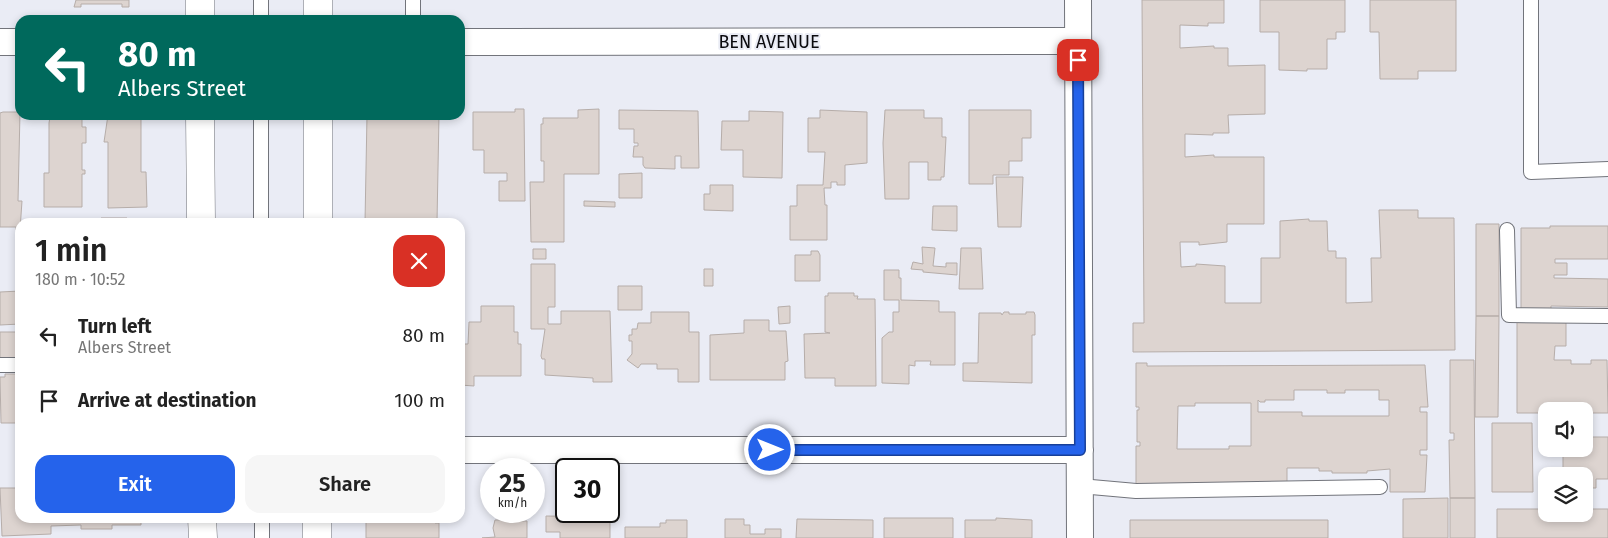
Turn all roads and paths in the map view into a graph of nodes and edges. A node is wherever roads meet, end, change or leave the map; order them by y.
1 (200, 0) edge
2 (261, 0) edge
3 (318, 0) edge
4 (413, 0) edge
5 (1078, 0) edge
6 (1531, 0) edge
7 (200, 15) edge
8 (261, 15) edge
9 (318, 15) edge
10 (413, 15) edge
11 (1078, 41) junction
12 (0, 42) edge
13 (15, 42) edge
14 (465, 42) edge
15 (200, 120) edge
16 (261, 120) edge
17 (318, 120) edge
18 (1608, 169) edge
19 (201, 218) edge
20 (261, 218) edge
21 (318, 218) edge
22 (1507, 230) dead end
23 (1608, 316) edge
24 (0, 365) edge
25 (15, 365) edge
26 (465, 450) edge
27 (1080, 450) junction
28 (1080, 486) junction
29 (1380, 487) dead end
30 (202, 523) edge
31 (262, 523) edge
32 (317, 523) edge
33 (202, 538) edge
34 (262, 538) edge
35 (317, 538) edge
36 (1080, 538) edge

1 - 7 street
2 - 8 lane
3 - 9 street
4 - 10 lane
5 - 11 street
6 - 18 lane
11 - 14 street, BEN AVENUE
11 - 27 street
12 - 13 street
15 - 19 street
16 - 20 lane
17 - 21 street
22 - 23 lane
24 - 25 lane
26 - 27 street
27 - 28 street
28 - 29 lane
28 - 36 street
30 - 33 street
31 - 34 lane
32 - 35 street

